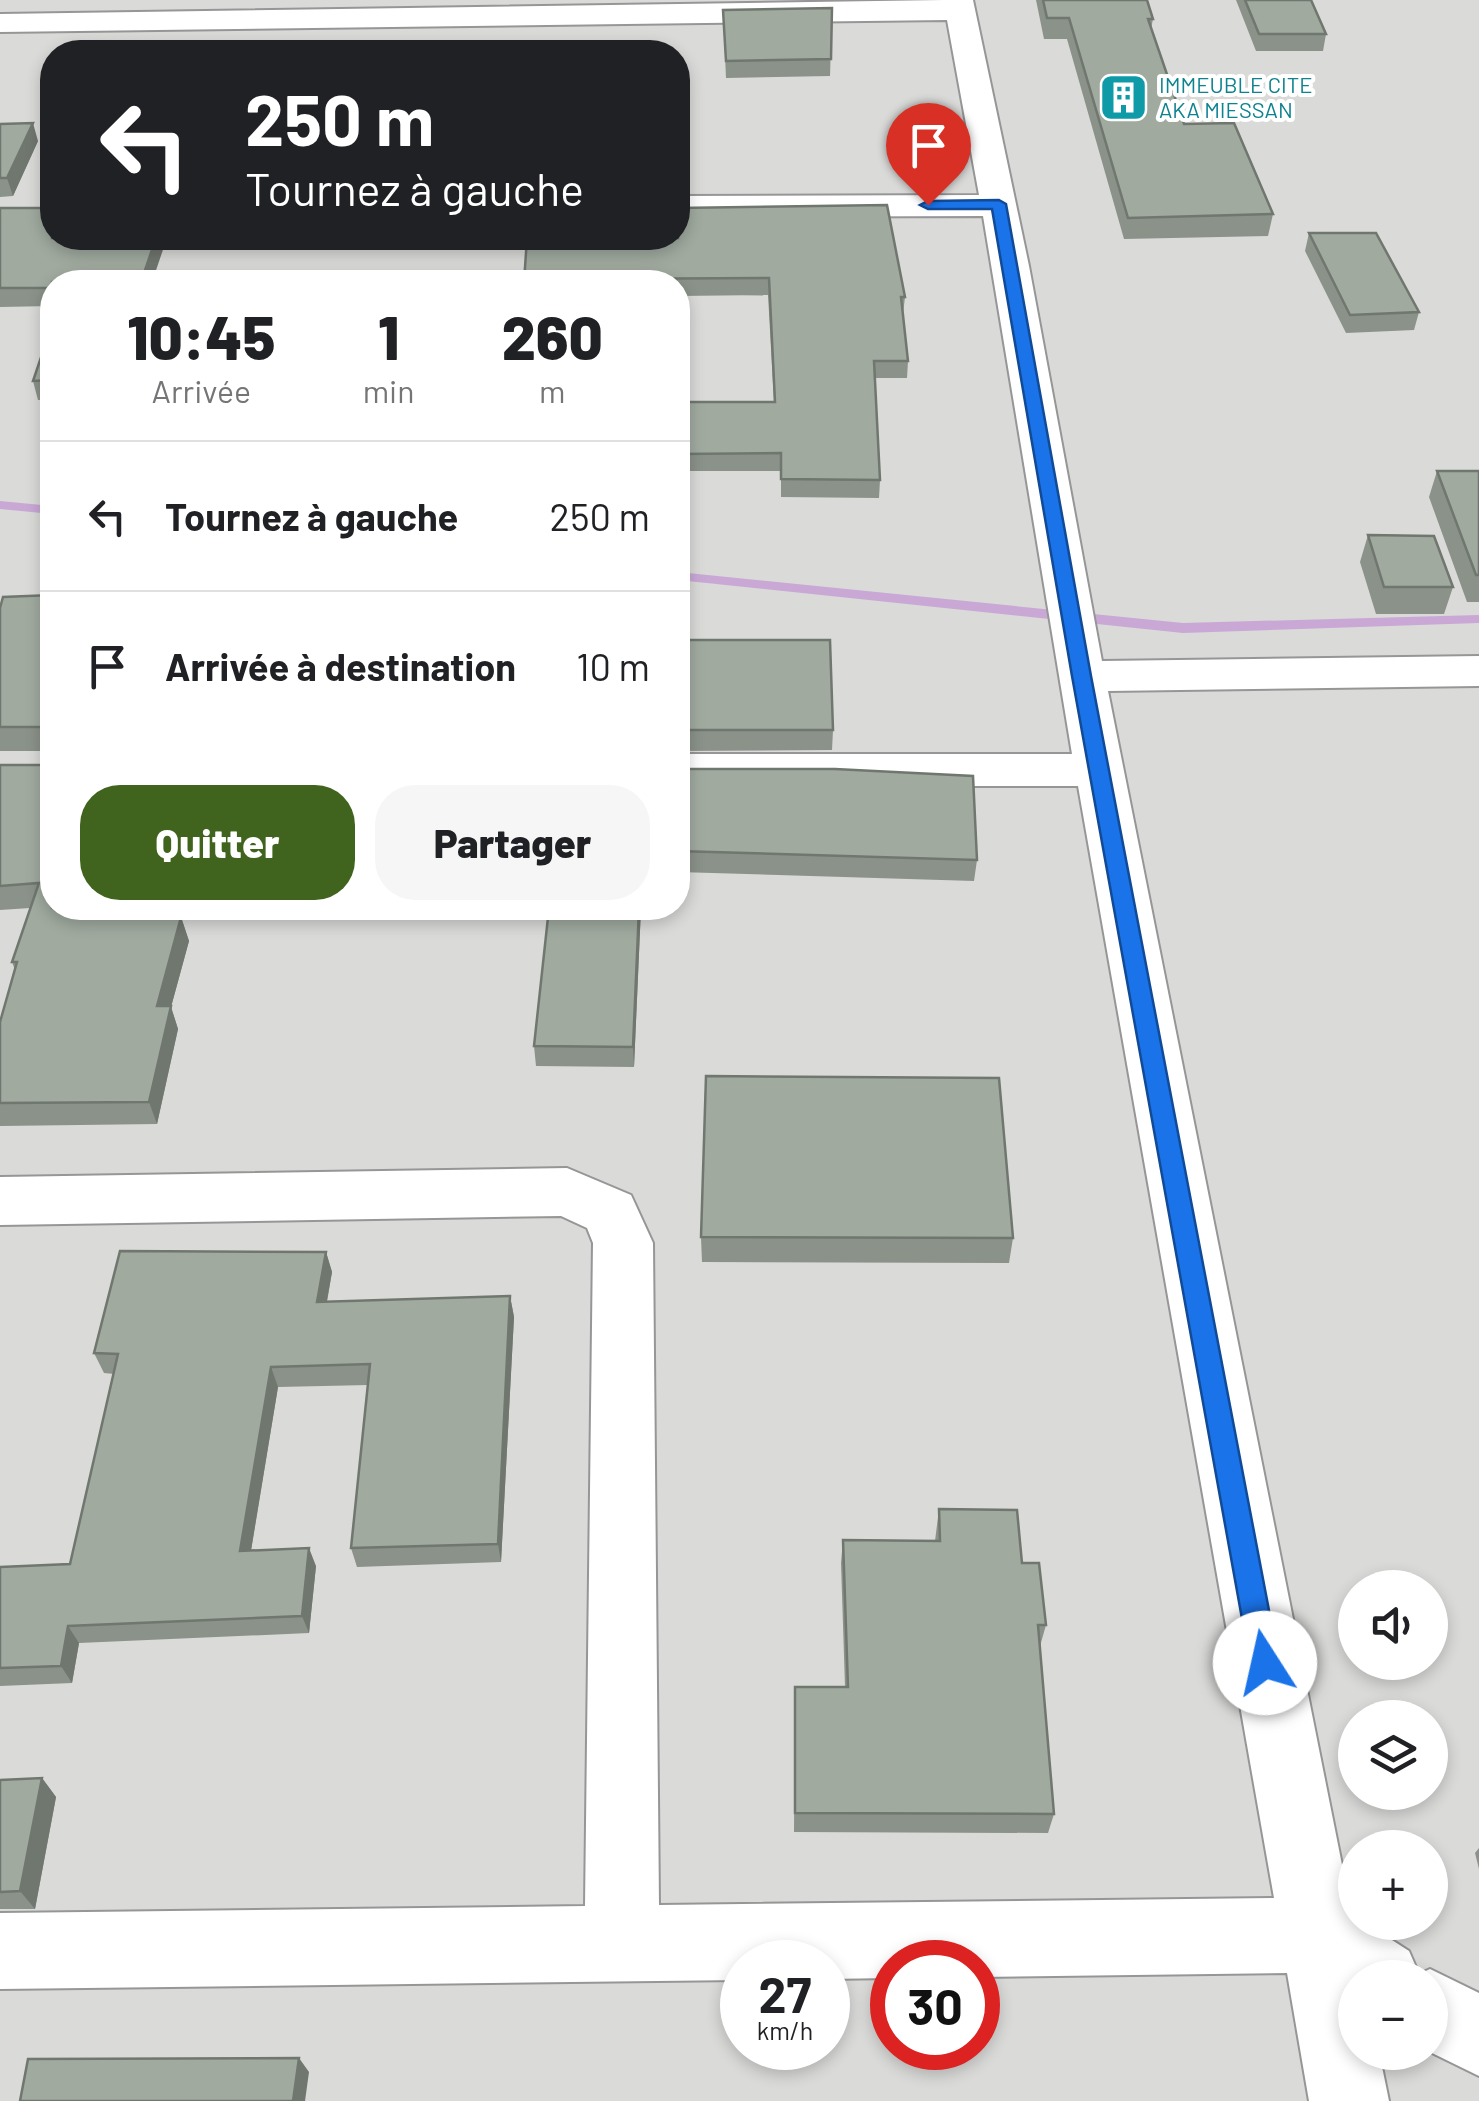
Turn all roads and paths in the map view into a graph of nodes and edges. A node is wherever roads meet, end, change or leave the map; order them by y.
1 (959, 5) edge
2 (0, 23) edge
3 (999, 204) junction
4 (690, 206) edge
5 (1479, 670) edge
6 (1082, 676) junction
7 (690, 770) edge
8 (1100, 770) junction
9 (0, 1201) edge
10 (1315, 1935) junction
11 (622, 1944) junction
12 (0, 1951) edge
13 (1354, 1960) edge
14 (1448, 2019) edge
15 (1479, 2037) edge
16 (1349, 2101) edge

1 - 2 street
1 - 3 street
3 - 4 street
3 - 6 street
5 - 6 street
6 - 8 street
7 - 8 street
8 - 10 street
9 - 11 street
10 - 11 street
10 - 13 street
10 - 16 street
11 - 12 street
14 - 15 street

